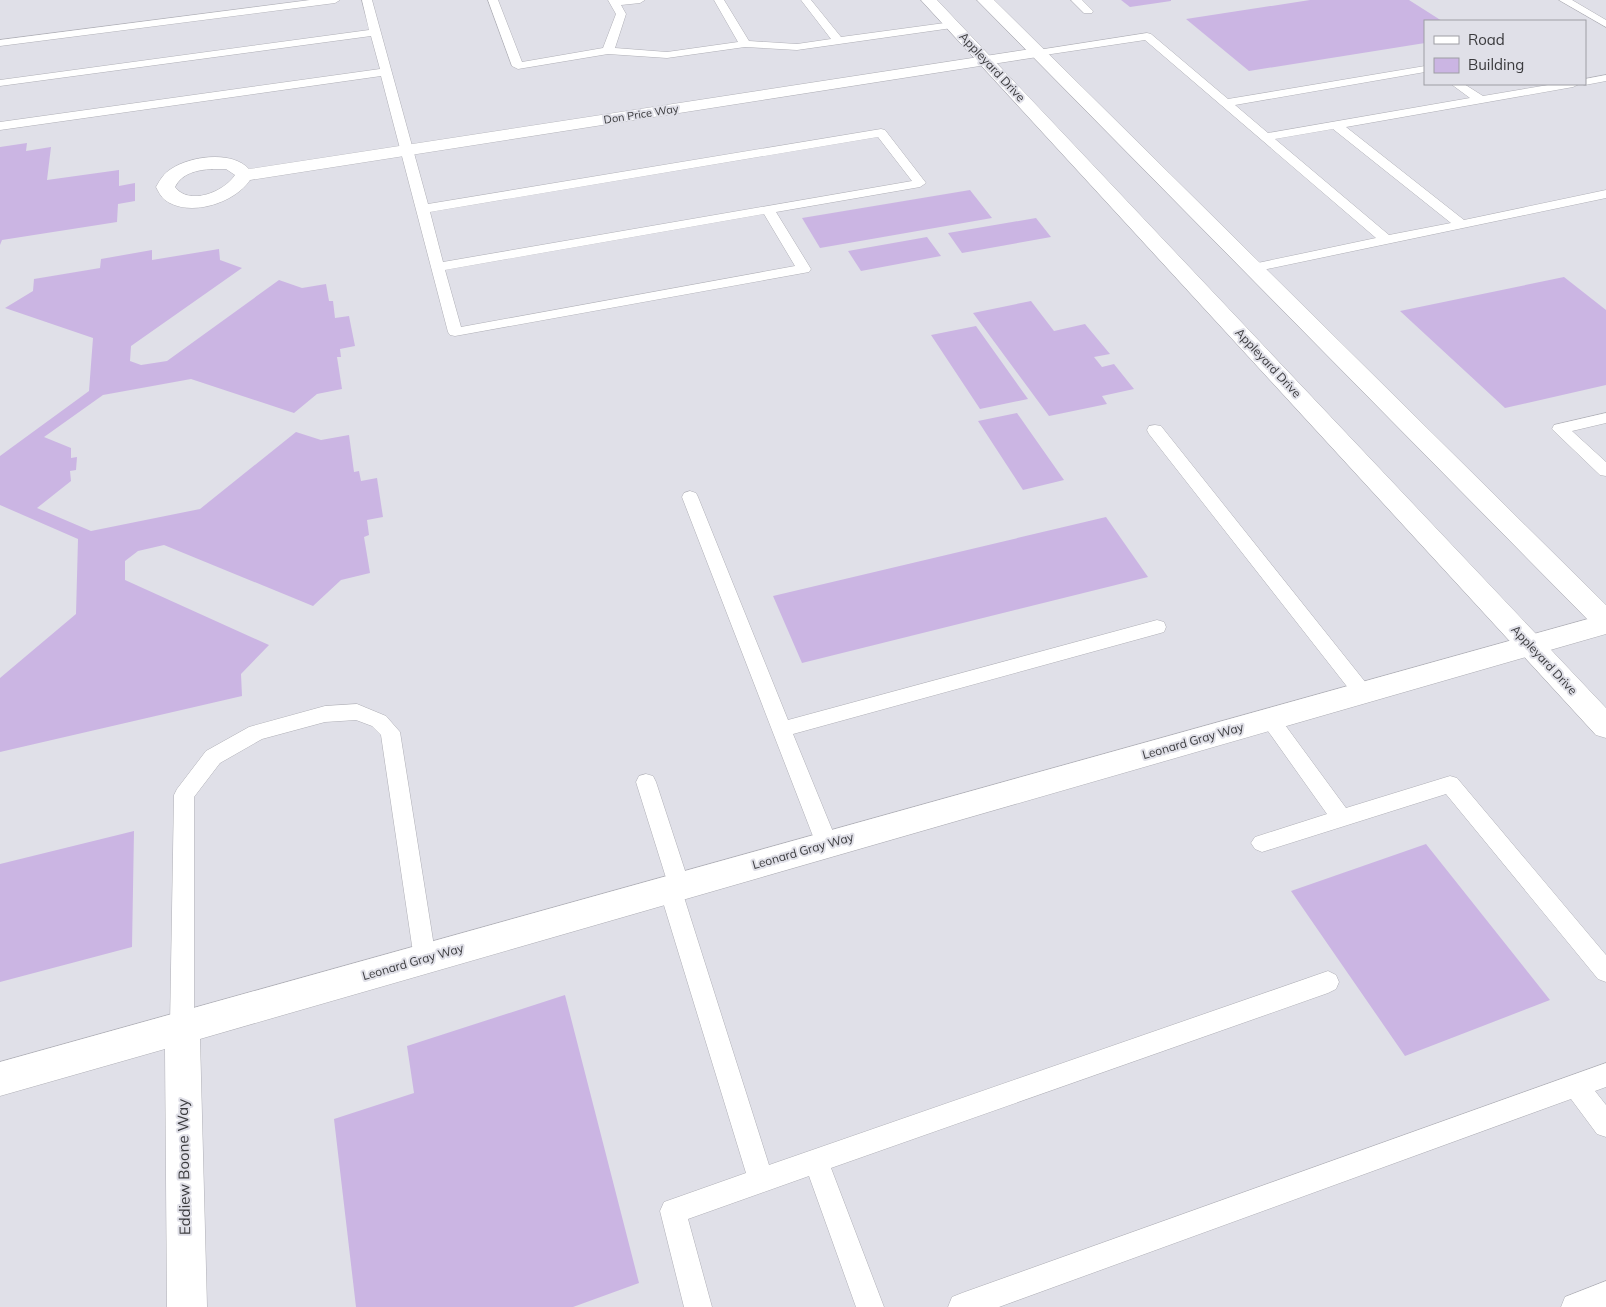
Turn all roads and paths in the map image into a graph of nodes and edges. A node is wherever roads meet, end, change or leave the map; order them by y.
1 (335, 0) edge
2 (367, 0) edge
3 (494, 0) edge
4 (640, 0) edge
5 (719, 0) edge
6 (806, 0) edge
7 (929, 0) edge
8 (985, 0) edge
9 (1076, 0) edge
10 (1564, 0) edge
11 (614, 2) edge
12 (1088, 11) dead end
13 (1606, 24) edge
14 (952, 25) junction
15 (376, 32) junction
16 (838, 41) junction
17 (0, 43) edge
18 (745, 44) junction
19 (608, 51) junction
20 (1038, 53) junction
21 (986, 61) junction
22 (1424, 69) edge
23 (386, 72) junction
24 (1606, 78) edge
25 (1586, 82) edge
26 (0, 83) edge
27 (1458, 85) edge
28 (1567, 85) edge
29 (1481, 100) junction
30 (1224, 103) junction
31 (1336, 125) junction
32 (0, 126) edge
33 (1265, 137) junction
34 (407, 150) junction
35 (244, 175) dead end
36 (1606, 194) edge
37 (422, 209) junction
38 (768, 210) junction
39 (1461, 224) junction
40 (1386, 240) junction
41 (438, 267) junction
42 (1253, 268) junction
43 (1606, 418) edge
44 (1156, 430) dead end
45 (1606, 471) edge
46 (690, 497) dead end
47 (1606, 622) edge
48 (1157, 627) dead end
49 (1530, 646) junction
50 (1363, 693) junction
51 (1270, 719) junction
52 (1606, 727) edge
53 (782, 729) junction
54 (646, 782) dead end
55 (1342, 818) junction
56 (1262, 843) dead end
57 (827, 844) junction
58 (674, 888) junction
59 (425, 959) junction
60 (1606, 972) edge
61 (1328, 982) dead end
62 (182, 1027) junction
63 (1606, 1074) edge
64 (0, 1079) edge
65 (1575, 1085) junction
66 (1606, 1125) edge
67 (816, 1162) junction
68 (761, 1181) junction
69 (1606, 1294) edge
70 (187, 1307) edge
71 (698, 1307) edge
72 (870, 1307) edge
73 (962, 1307) edge
74 (1575, 1307) edge

1 - 17 lane
2 - 15 lane
3 - 19 lane
4 - 11 lane
5 - 18 lane
6 - 16 lane
7 - 14 street, Appleyard Drive
8 - 20 street
9 - 12 lane
10 - 13 lane
11 - 19 lane
14 - 16 lane
14 - 21 street, Appleyard Drive
15 - 23 lane
15 - 26 lane
16 - 18 lane
18 - 19 lane
20 - 21 street, Don Price Way
20 - 30 lane
20 - 42 street
21 - 34 street, Don Price Way
21 - 49 street, Appleyard Drive
22 - 30 lane
23 - 32 lane
23 - 34 lane
24 - 25 lane
27 - 29 lane
28 - 29 lane
29 - 31 lane
30 - 33 lane
31 - 33 lane
31 - 39 lane
33 - 40 lane
34 - 35 street, Don Price Way
34 - 37 lane
36 - 39 lane
37 - 38 lane
37 - 41 lane
38 - 41 lane
38 - 41 lane
39 - 40 lane
40 - 42 lane
42 - 47 street
43 - 45 lane
44 - 50 lane
46 - 53 lane
47 - 49 street, Leonard Gray Way
48 - 53 lane
49 - 50 street, Leonard Gray Way
49 - 52 street, Appleyard Drive
50 - 51 street, Leonard Gray Way
51 - 55 lane
51 - 57 street, Leonard Gray Way
53 - 57 lane
54 - 58 lane
55 - 56 lane
55 - 60 lane
57 - 58 street, Leonard Gray Way
58 - 59 street, Leonard Gray Way
58 - 68 lane
59 - 62 street, Leonard Gray Way
59 - 62 lane
61 - 67 lane
62 - 64 street, Leonard Gray Way
62 - 70 street, Eddiew Boone Way
63 - 65 lane
65 - 66 lane
65 - 73 lane
67 - 68 lane
67 - 72 lane
68 - 71 lane
69 - 74 lane

